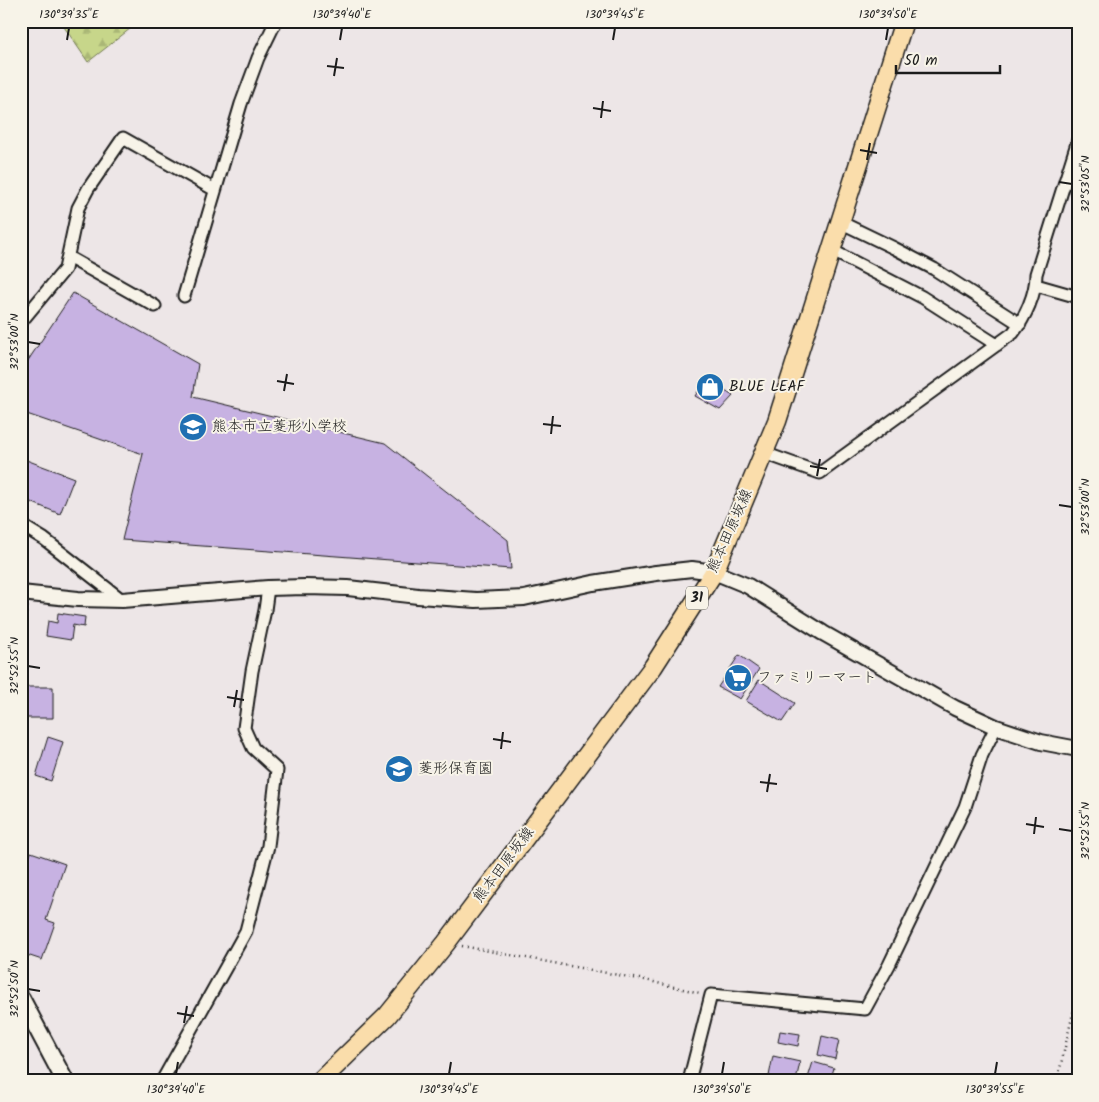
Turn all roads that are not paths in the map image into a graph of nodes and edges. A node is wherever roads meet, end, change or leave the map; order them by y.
1 (276, 21) edge
2 (904, 21) edge
3 (1078, 140) edge
4 (215, 190) junction
5 (840, 222) junction
6 (832, 250) junction
7 (68, 257) junction
8 (1036, 285) junction
9 (184, 296) dead end
10 (1078, 297) edge
11 (155, 306) dead end
12 (21, 322) edge
13 (1020, 324) junction
14 (997, 345) junction
15 (764, 453) junction
16 (21, 525) edge
17 (714, 572) junction
18 (268, 588) junction
19 (21, 593) edge
20 (122, 600) junction
21 (996, 726) junction
22 (1078, 749) edge
23 (21, 998) edge
24 (65, 1081) edge
25 (162, 1081) edge
26 (320, 1081) edge
27 (689, 1081) edge

1 - 4 street
2 - 5 main road, 熊本田原坂線 / 31
3 - 8 street
4 - 7 street
4 - 9 street
5 - 6 main road, 熊本田原坂線 / 31
5 - 13 street
6 - 14 street
6 - 15 main road, 熊本田原坂線 / 31
7 - 11 street
7 - 12 street
8 - 10 street
8 - 13 street
13 - 14 street
14 - 15 street
15 - 17 main road, 熊本田原坂線 / 31
16 - 20 street
17 - 18 street
17 - 21 street
17 - 26 main road, 熊本田原坂線 / 31
18 - 20 street
18 - 25 street
19 - 20 street
21 - 22 street
21 - 27 street
23 - 24 main road

